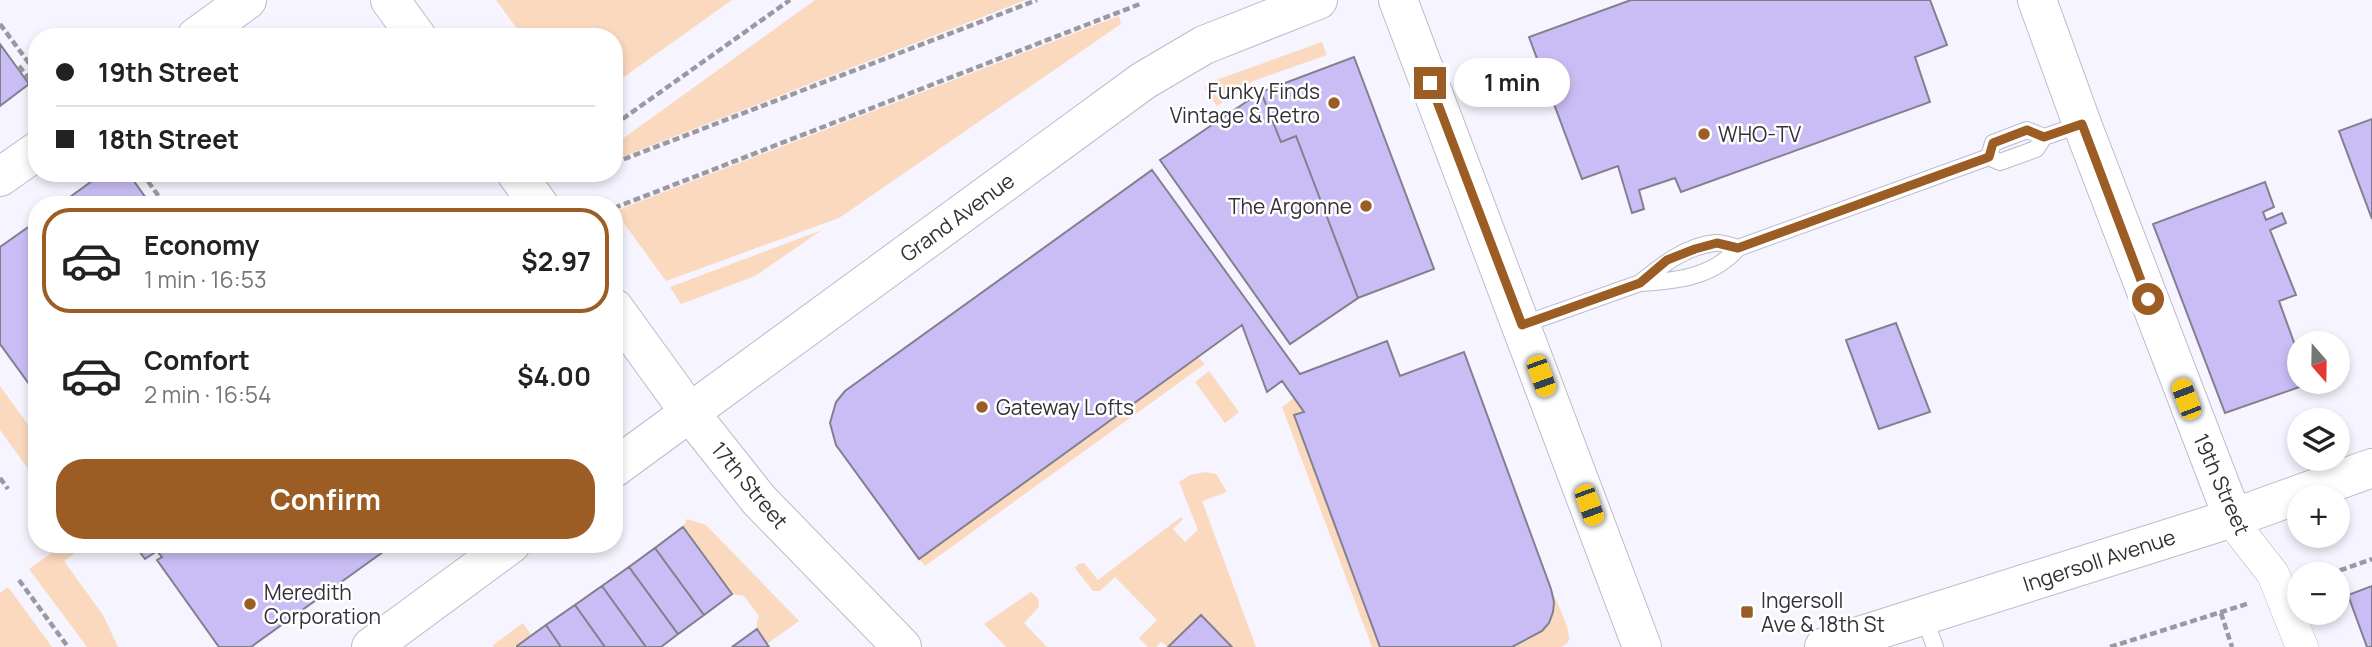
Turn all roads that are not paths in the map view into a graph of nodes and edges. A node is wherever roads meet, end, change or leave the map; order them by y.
1 (247, 0) edge
2 (390, 0) edge
3 (1318, 0) edge
4 (1398, 0) edge
5 (2037, 0) edge
6 (208, 28) edge
7 (410, 28) edge
8 (2082, 124) junction
9 (28, 157) edge
10 (0, 177) edge
11 (1738, 248) junction
12 (1640, 283) junction
13 (623, 320) edge
14 (1522, 325) junction
15 (690, 413) junction
16 (623, 461) edge
17 (2372, 468) edge
18 (2233, 518) junction
19 (499, 553) edge
20 (1930, 631) edge
21 (371, 647) edge
22 (902, 647) edge
23 (1642, 647) edge
24 (1824, 647) edge
25 (2302, 647) edge

1 - 6 main road
2 - 7 main road
3 - 15 main road, Grand Avenue
4 - 14 main road
5 - 8 main road, 19th Street
8 - 11 lane
8 - 18 main road, 19th Street
9 - 10 main road
11 - 12 lane
11 - 12 lane
12 - 14 lane
13 - 15 main road, 17th Street
14 - 23 main road
15 - 16 main road, Grand Avenue
15 - 22 main road, 17th Street
17 - 18 main road, Ingersoll Avenue
18 - 20 main road, Ingersoll Avenue
18 - 25 street, 19th Street
19 - 21 main road
20 - 24 main road, Ingersoll Avenue

